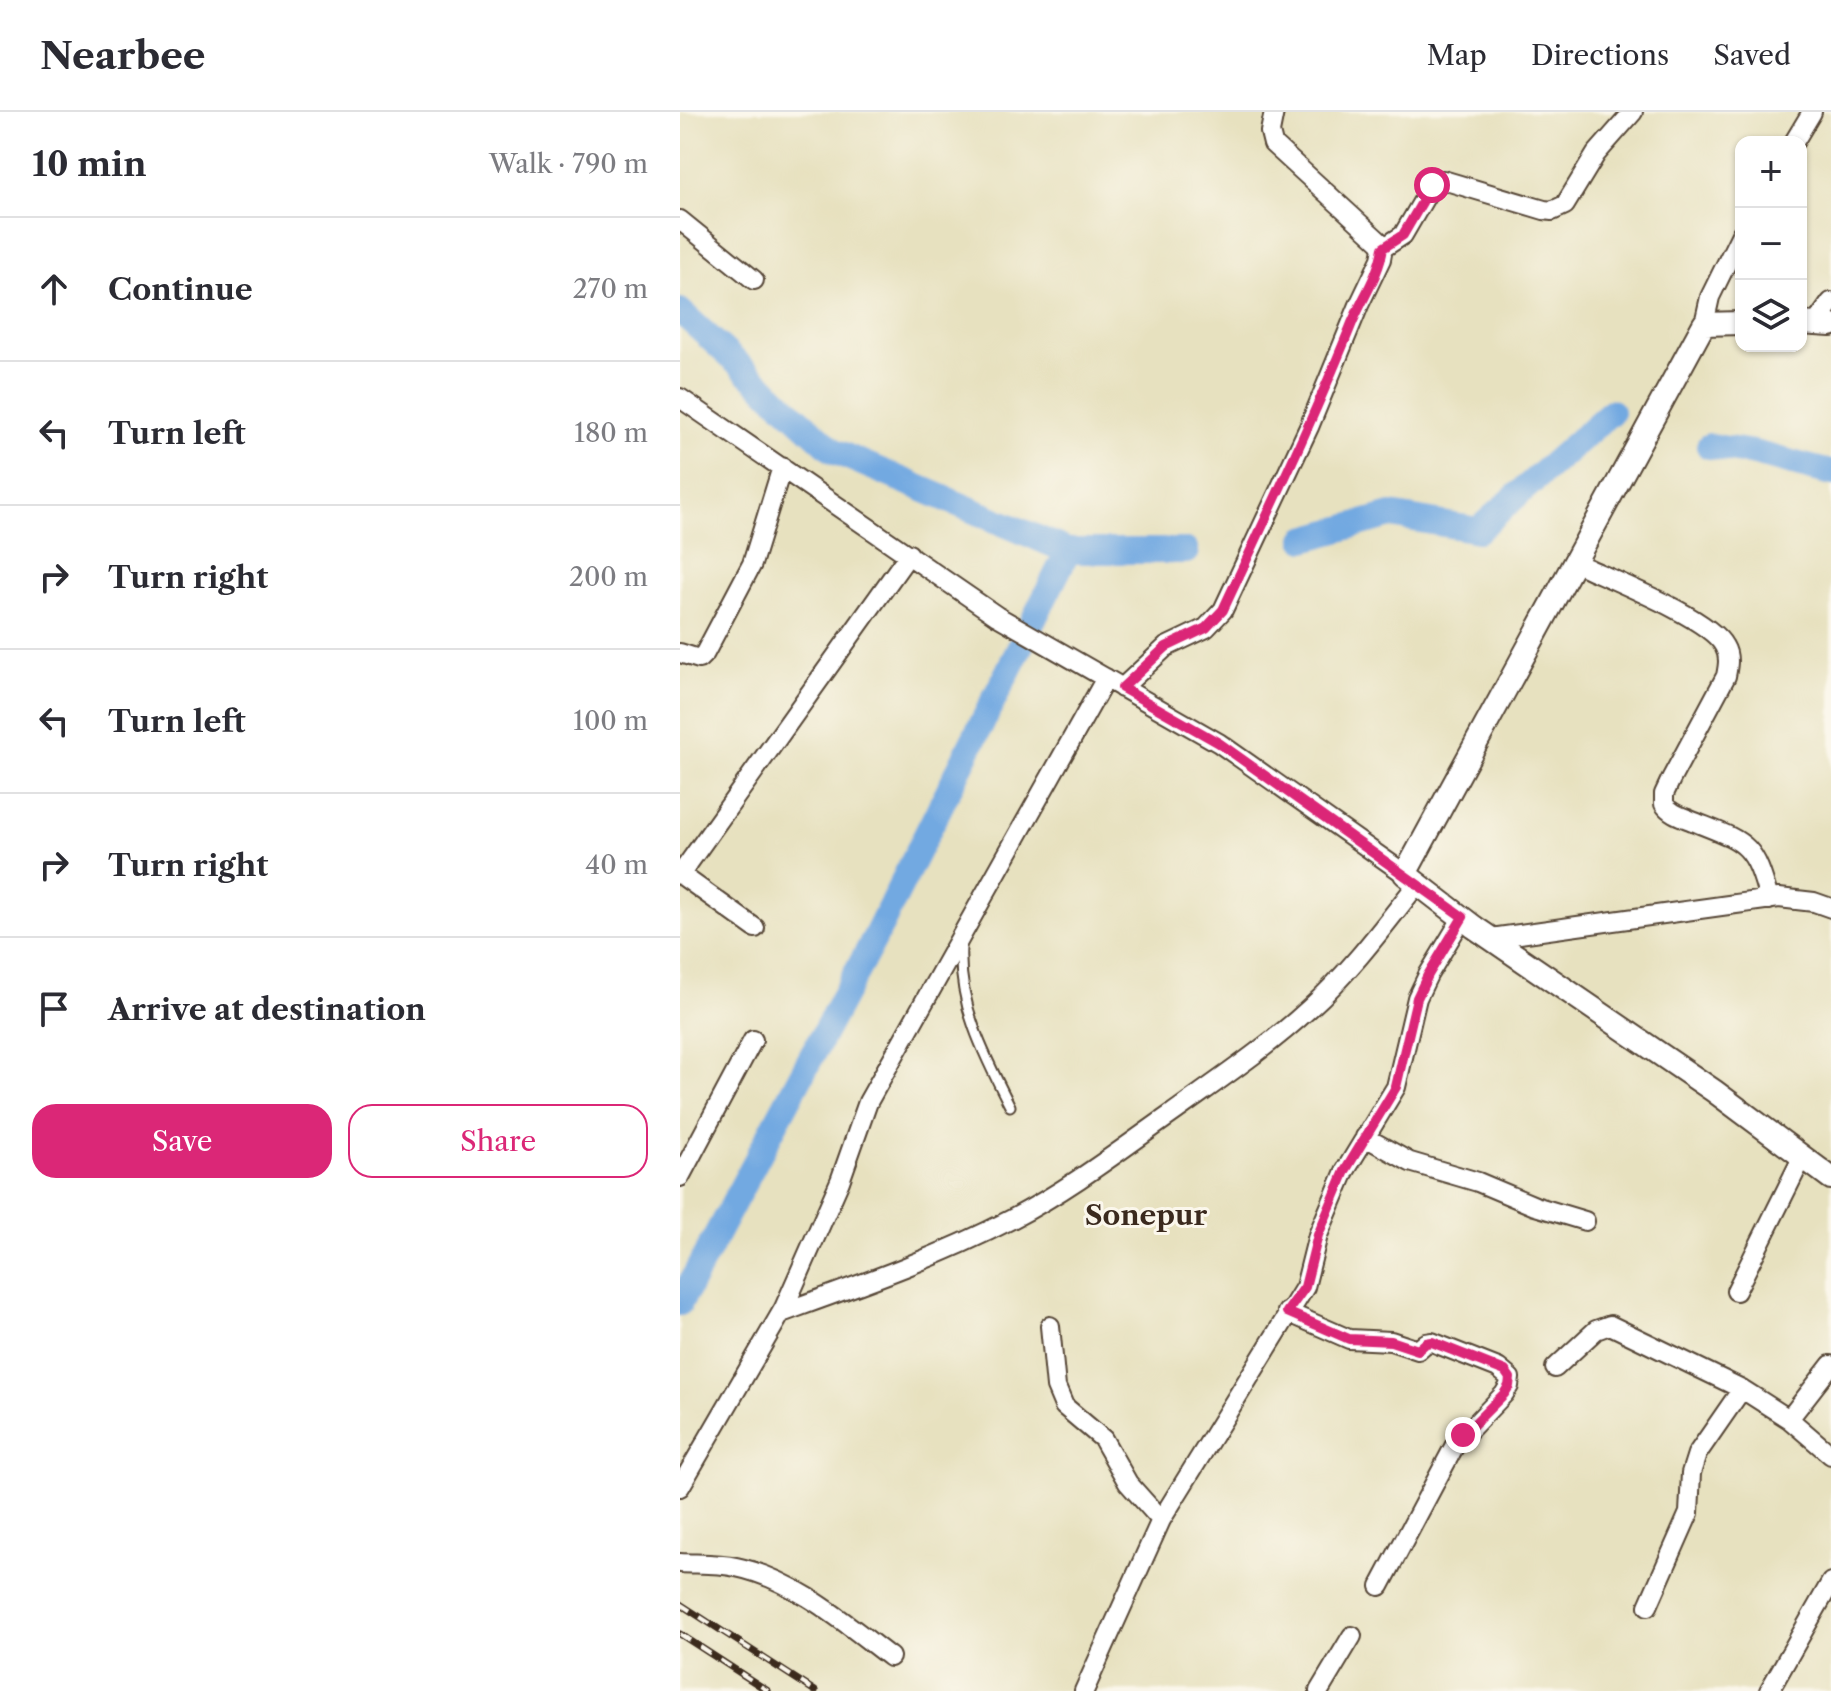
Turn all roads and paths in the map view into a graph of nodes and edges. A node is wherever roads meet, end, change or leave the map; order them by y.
1 (1274, 112) edge
2 (1633, 112) edge
3 (1812, 112) edge
4 (1798, 136) edge
5 (680, 220) edge
6 (1735, 246) edge
7 (1383, 248) junction
8 (754, 280) dead end
9 (1831, 302) edge
10 (1735, 323) edge
11 (1704, 324) junction
12 (1816, 324) edge
13 (680, 398) edge
14 (782, 467) junction
15 (909, 554) junction
16 (1574, 562) junction
17 (680, 653) edge
18 (1114, 683) junction
19 (680, 874) edge
20 (1411, 879) junction
21 (1769, 900) junction
22 (1831, 908) edge
23 (1463, 917) junction
24 (755, 928) dead end
25 (961, 936) junction
26 (1491, 938) junction
27 (753, 1040) dead end
28 (1010, 1106) dead end
29 (1365, 1137) junction
30 (1803, 1156) junction
31 (680, 1177) edge
32 (1831, 1178) edge
33 (1585, 1221) dead end
34 (1736, 1291) dead end
35 (1287, 1312) junction
36 (781, 1313) junction
37 (1050, 1326) dead end
38 (1831, 1365) edge
39 (1555, 1368) dead end
40 (1742, 1389) junction
41 (1789, 1419) junction
42 (1831, 1455) edge
43 (680, 1487) edge
44 (1161, 1520) junction
45 (680, 1563) edge
46 (1831, 1582) edge
47 (1380, 1586) dead end
48 (1648, 1606) dead end
49 (1352, 1636) dead end
50 (890, 1657) dead end
51 (1084, 1691) edge
52 (1319, 1691) edge
53 (1769, 1691) edge

1 - 7 street
2 - 7 street
3 - 4 street
5 - 8 street
6 - 11 street
7 - 18 street
9 - 12 street
10 - 11 street
11 - 16 street
13 - 14 street
14 - 15 street
14 - 17 street
15 - 18 street
15 - 19 street
16 - 20 street
16 - 21 street
18 - 20 street
18 - 25 street
19 - 24 street
20 - 23 street
20 - 36 street
21 - 22 street
21 - 26 street
23 - 26 street
23 - 29 street
25 - 28 lane
25 - 36 street
26 - 30 street
27 - 31 street
29 - 33 street
29 - 35 street
30 - 32 street
30 - 34 street
35 - 44 street
35 - 47 street
36 - 43 street
37 - 44 street
38 - 41 street
39 - 40 street
40 - 41 street
40 - 48 street
41 - 42 street
44 - 51 street
45 - 50 street
46 - 53 street
49 - 52 street

